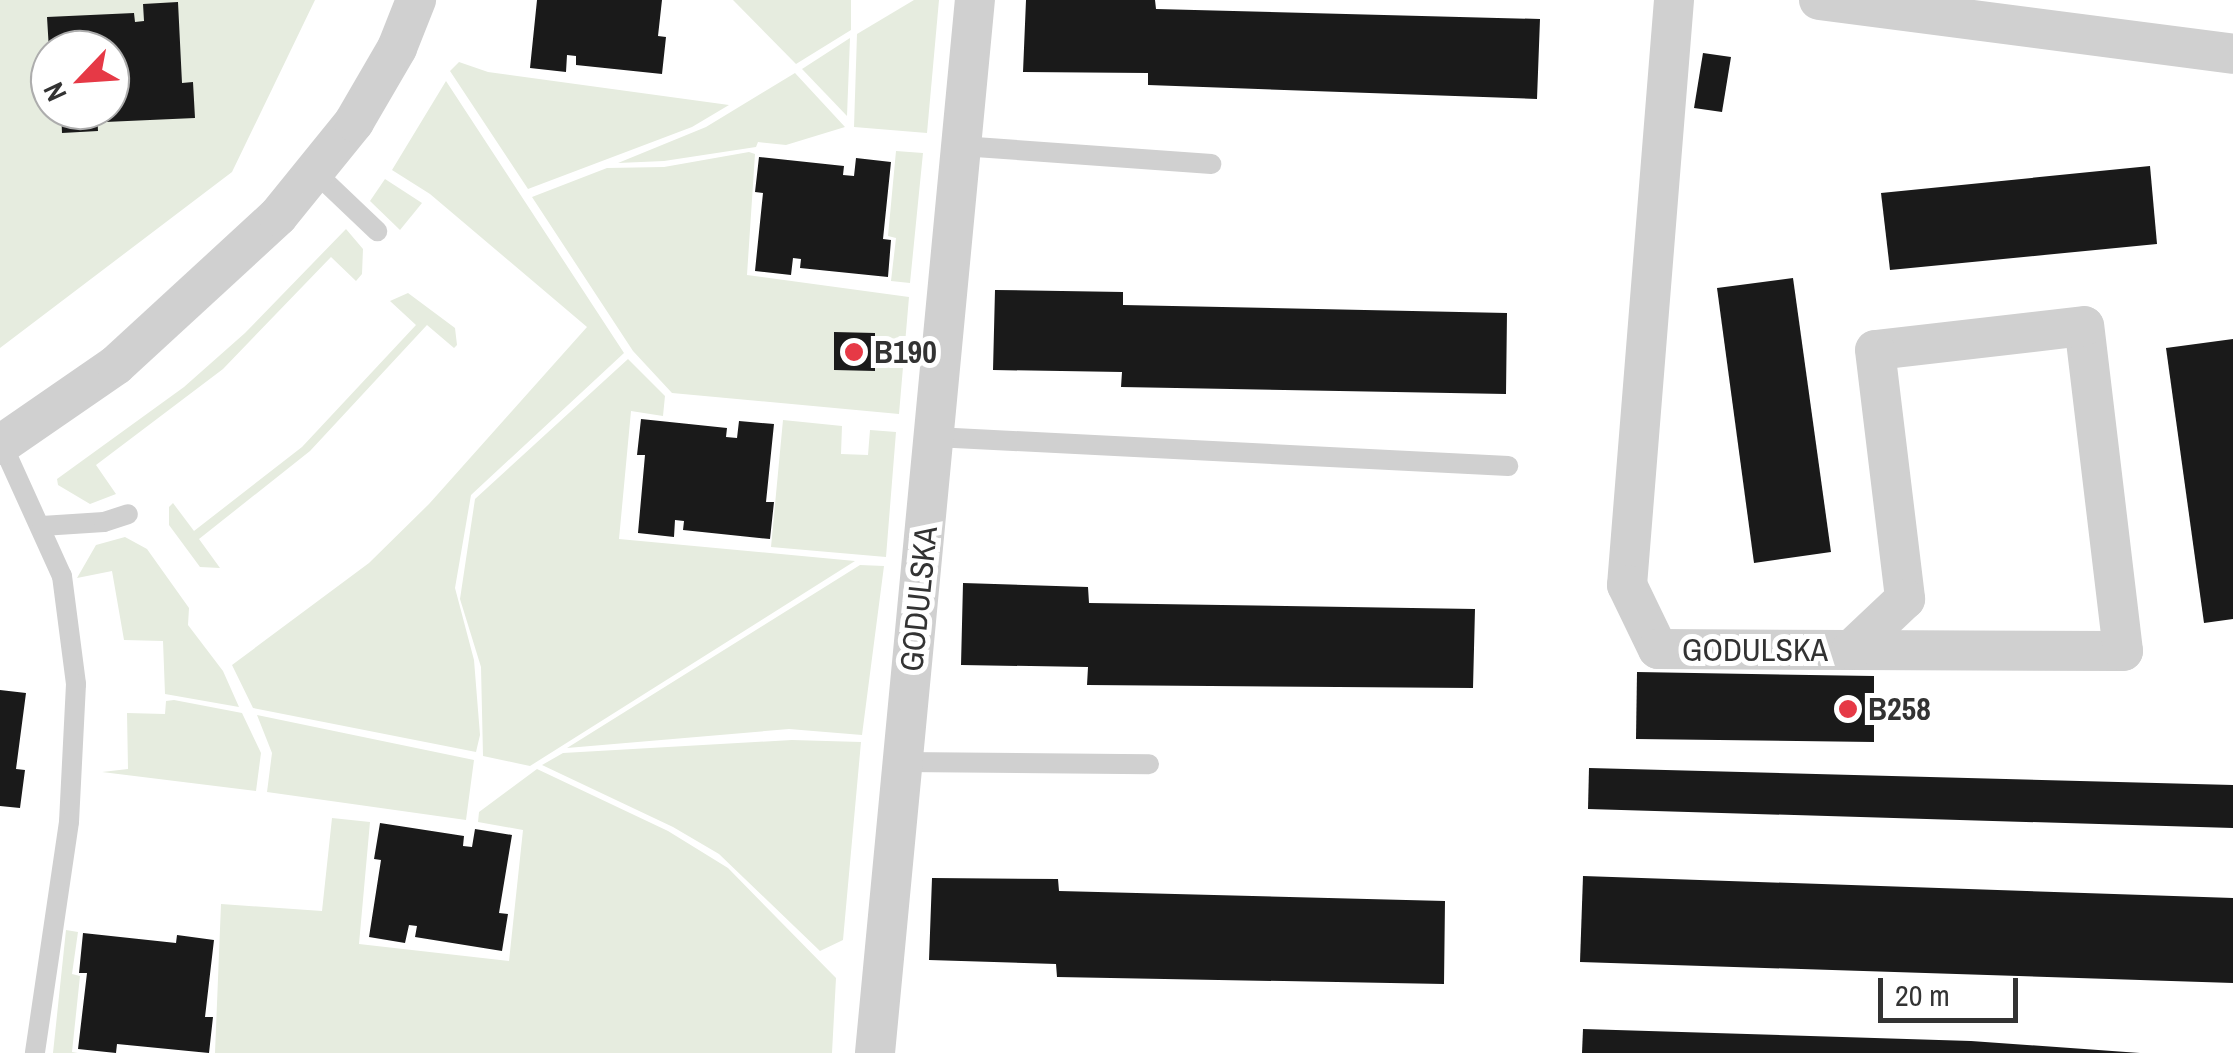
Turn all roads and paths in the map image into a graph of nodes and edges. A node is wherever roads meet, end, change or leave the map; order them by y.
1 (416, 0) edge
2 (976, 0) edge
3 (1674, 0) edge
4 (1818, 0) edge
5 (2233, 54) edge
6 (960, 146) junction
7 (1211, 164) dead end
8 (315, 172) junction
9 (377, 232) dead end
10 (935, 437) junction
11 (1, 445) edge
12 (1508, 466) dead end
13 (128, 514) dead end
14 (42, 526) junction
15 (1852, 650) junction
16 (903, 762) junction
17 (1149, 764) dead end
18 (36, 1053) edge
19 (876, 1053) edge

1 - 8 street
2 - 6 street, GODULSKA
3 - 15 street, GODULSKA
4 - 5 street
6 - 7 lane
6 - 10 street, GODULSKA
8 - 9 lane
8 - 11 street
10 - 12 lane
10 - 16 street, GODULSKA
11 - 14 lane
13 - 14 lane
14 - 18 lane
15 - 15 street, GODULSKA
16 - 17 lane
16 - 19 street, GODULSKA

